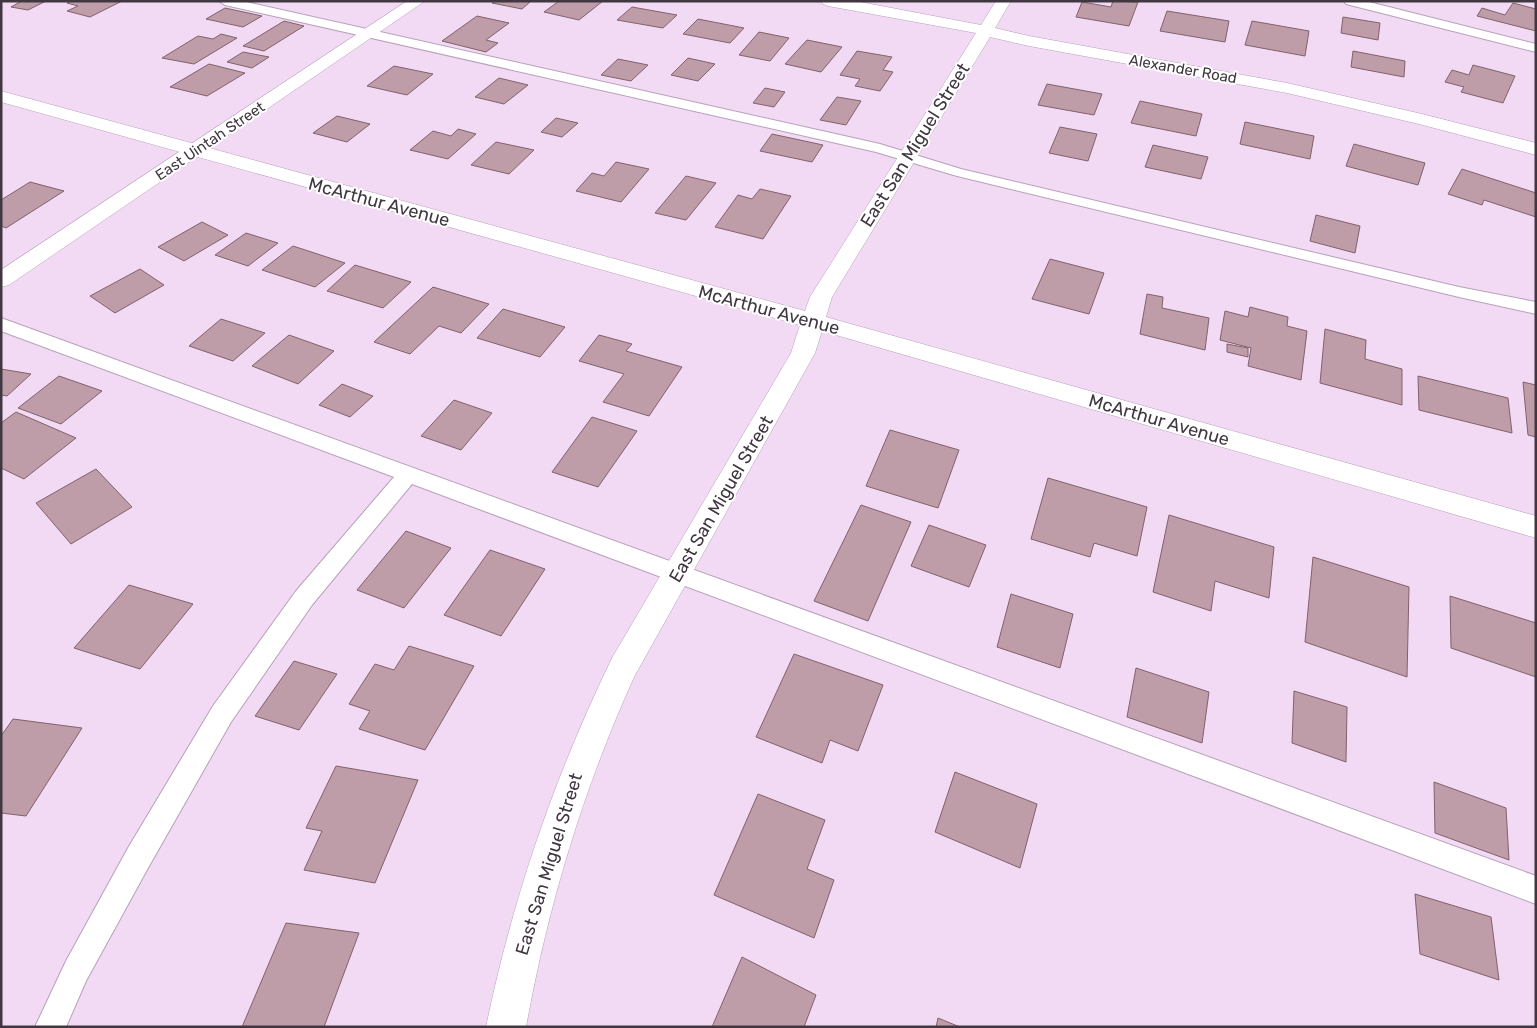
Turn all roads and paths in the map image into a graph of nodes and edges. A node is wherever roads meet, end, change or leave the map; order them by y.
1 (225, 1) edge
2 (418, 1) edge
3 (828, 1) edge
4 (1004, 1) edge
5 (1350, 1) edge
6 (987, 30) junction
7 (370, 34) junction
8 (1536, 48) edge
9 (1, 96) edge
10 (1536, 149) edge
11 (194, 151) junction
12 (907, 157) junction
13 (1, 280) edge
14 (1536, 308) edge
15 (813, 321) junction
16 (1, 324) edge
17 (409, 474) junction
18 (1536, 527) edge
19 (679, 573) junction
20 (1536, 890) edge
21 (50, 1027) edge
22 (506, 1027) edge

1 - 7 lane
2 - 7 street, East Uintah Street
3 - 6 street, Alexander Road
4 - 6 street, East San Miguel Street
5 - 8 lane
6 - 10 street, Alexander Road
6 - 12 street, East San Miguel Street
7 - 11 street, East Uintah Street
7 - 12 lane
9 - 11 street, McArthur Avenue
11 - 13 street, East Uintah Street
11 - 15 street, McArthur Avenue
12 - 14 lane
12 - 15 street, East San Miguel Street
15 - 18 street, McArthur Avenue
15 - 19 street, East San Miguel Street
16 - 17 lane
17 - 19 lane
17 - 21 lane
19 - 20 lane
19 - 22 street, East San Miguel Street

